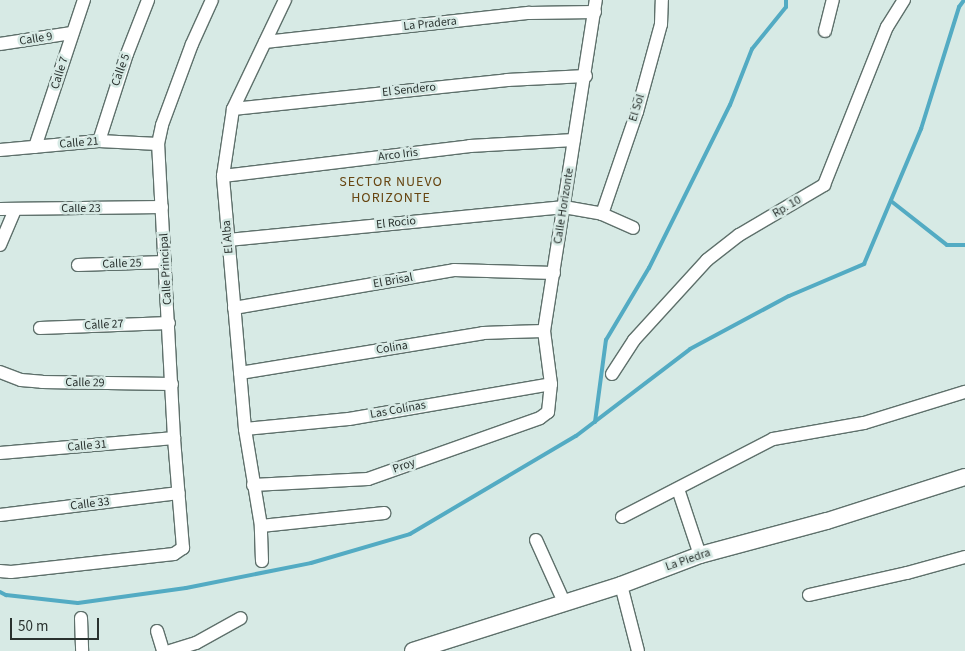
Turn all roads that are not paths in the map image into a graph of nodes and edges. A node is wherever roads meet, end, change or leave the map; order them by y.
1 (84, 0) edge
2 (148, 0) edge
3 (212, 0) edge
4 (285, 0) edge
5 (662, 0) edge
6 (833, 0) edge
7 (904, 0) edge
8 (596, 6) edge
9 (825, 32) dead end
10 (72, 33) junction
11 (265, 42) junction
12 (0, 44) edge
13 (586, 76) junction
14 (233, 109) junction
15 (574, 140) junction
16 (99, 141) junction
17 (158, 144) junction
18 (35, 146) junction
19 (0, 150) edge
20 (223, 176) junction
21 (564, 207) junction
22 (162, 208) junction
23 (0, 209) edge
24 (15, 209) junction
25 (602, 214) junction
26 (633, 228) dead end
27 (228, 240) junction
28 (0, 245) edge
29 (165, 262) junction
30 (78, 265) dead end
31 (554, 273) junction
32 (234, 308) junction
33 (169, 322) junction
34 (40, 328) dead end
35 (544, 331) junction
36 (0, 372) edge
37 (240, 373) junction
38 (612, 374) dead end
39 (172, 384) junction
40 (550, 384) junction
41 (965, 392) edge
42 (548, 412) joint
43 (245, 429) junction
44 (174, 438) junction
45 (0, 453) edge
46 (965, 476) edge
47 (252, 485) junction
48 (678, 489) junction
49 (179, 493) junction
50 (384, 513) dead end
51 (0, 515) edge
52 (622, 517) dead end
53 (261, 526) junction
54 (536, 540) dead end
55 (700, 555) junction
56 (965, 557) edge
57 (262, 561) dead end
58 (0, 570) edge
59 (620, 585) junction
60 (809, 595) dead end
61 (564, 602) junction
62 (81, 618) dead end
63 (242, 618) dead end
64 (157, 631) dead end
65 (82, 651) edge
66 (163, 651) edge
67 (170, 651) edge
68 (413, 651) edge
69 (638, 651) edge

1 - 10 street, Calle 7
2 - 16 street, Calle 5
3 - 17 street, Calle Principal
4 - 11 street, El Alba
5 - 25 street, El Sol
6 - 9 street
7 - 38 street, Rp. 10
8 - 11 street, La Pradera
8 - 13 street, Calle Horizonte
10 - 12 street, Calle 9
10 - 18 street, Calle 7
11 - 14 street, El Alba
13 - 14 street, El Sendero
13 - 15 street, Calle Horizonte
14 - 20 street, El Alba
15 - 20 street, Arco Iris
15 - 21 street, Calle Horizonte
16 - 17 street, Calle 21
16 - 18 street, Calle 21
17 - 22 street, Calle Principal
18 - 19 street, Calle 21
20 - 27 street, El Alba
21 - 25 street, El Rocio
21 - 27 street, El Rocio
21 - 31 street, Calle Horizonte
22 - 24 street, Calle 23
22 - 29 street, Calle Principal
23 - 24 street, Calle 23
24 - 28 street
25 - 26 street, El Rocio
27 - 32 street, El Alba
29 - 30 street, Calle 25
29 - 33 street, Calle Principal
31 - 32 street, El Brisal
31 - 35 street, Calle Horizonte
32 - 37 street, El Alba
33 - 34 street, Calle 27
33 - 39 street, Calle Principal
35 - 37 street, Colina
35 - 40 street, Calle Horizonte
36 - 39 street, Calle 29
37 - 43 street, El Alba
39 - 44 street, Calle Principal
40 - 42 street, Calle Horizonte
40 - 43 street, Las Colinas
41 - 48 street
42 - 47 street, Proy
43 - 47 street, El Alba
44 - 45 street, Calle 31
44 - 49 street, Calle Principal
46 - 55 street, La Piedra
47 - 53 street, El Alba
48 - 52 street
48 - 55 street
49 - 51 street, Calle 33
49 - 58 street, Calle Principal
50 - 53 street
53 - 57 street, El Alba
54 - 61 street
55 - 59 street, La Piedra
56 - 60 street
59 - 61 street, La Piedra
59 - 69 street
61 - 68 street, La Piedra
62 - 65 street
63 - 67 street
64 - 66 street

